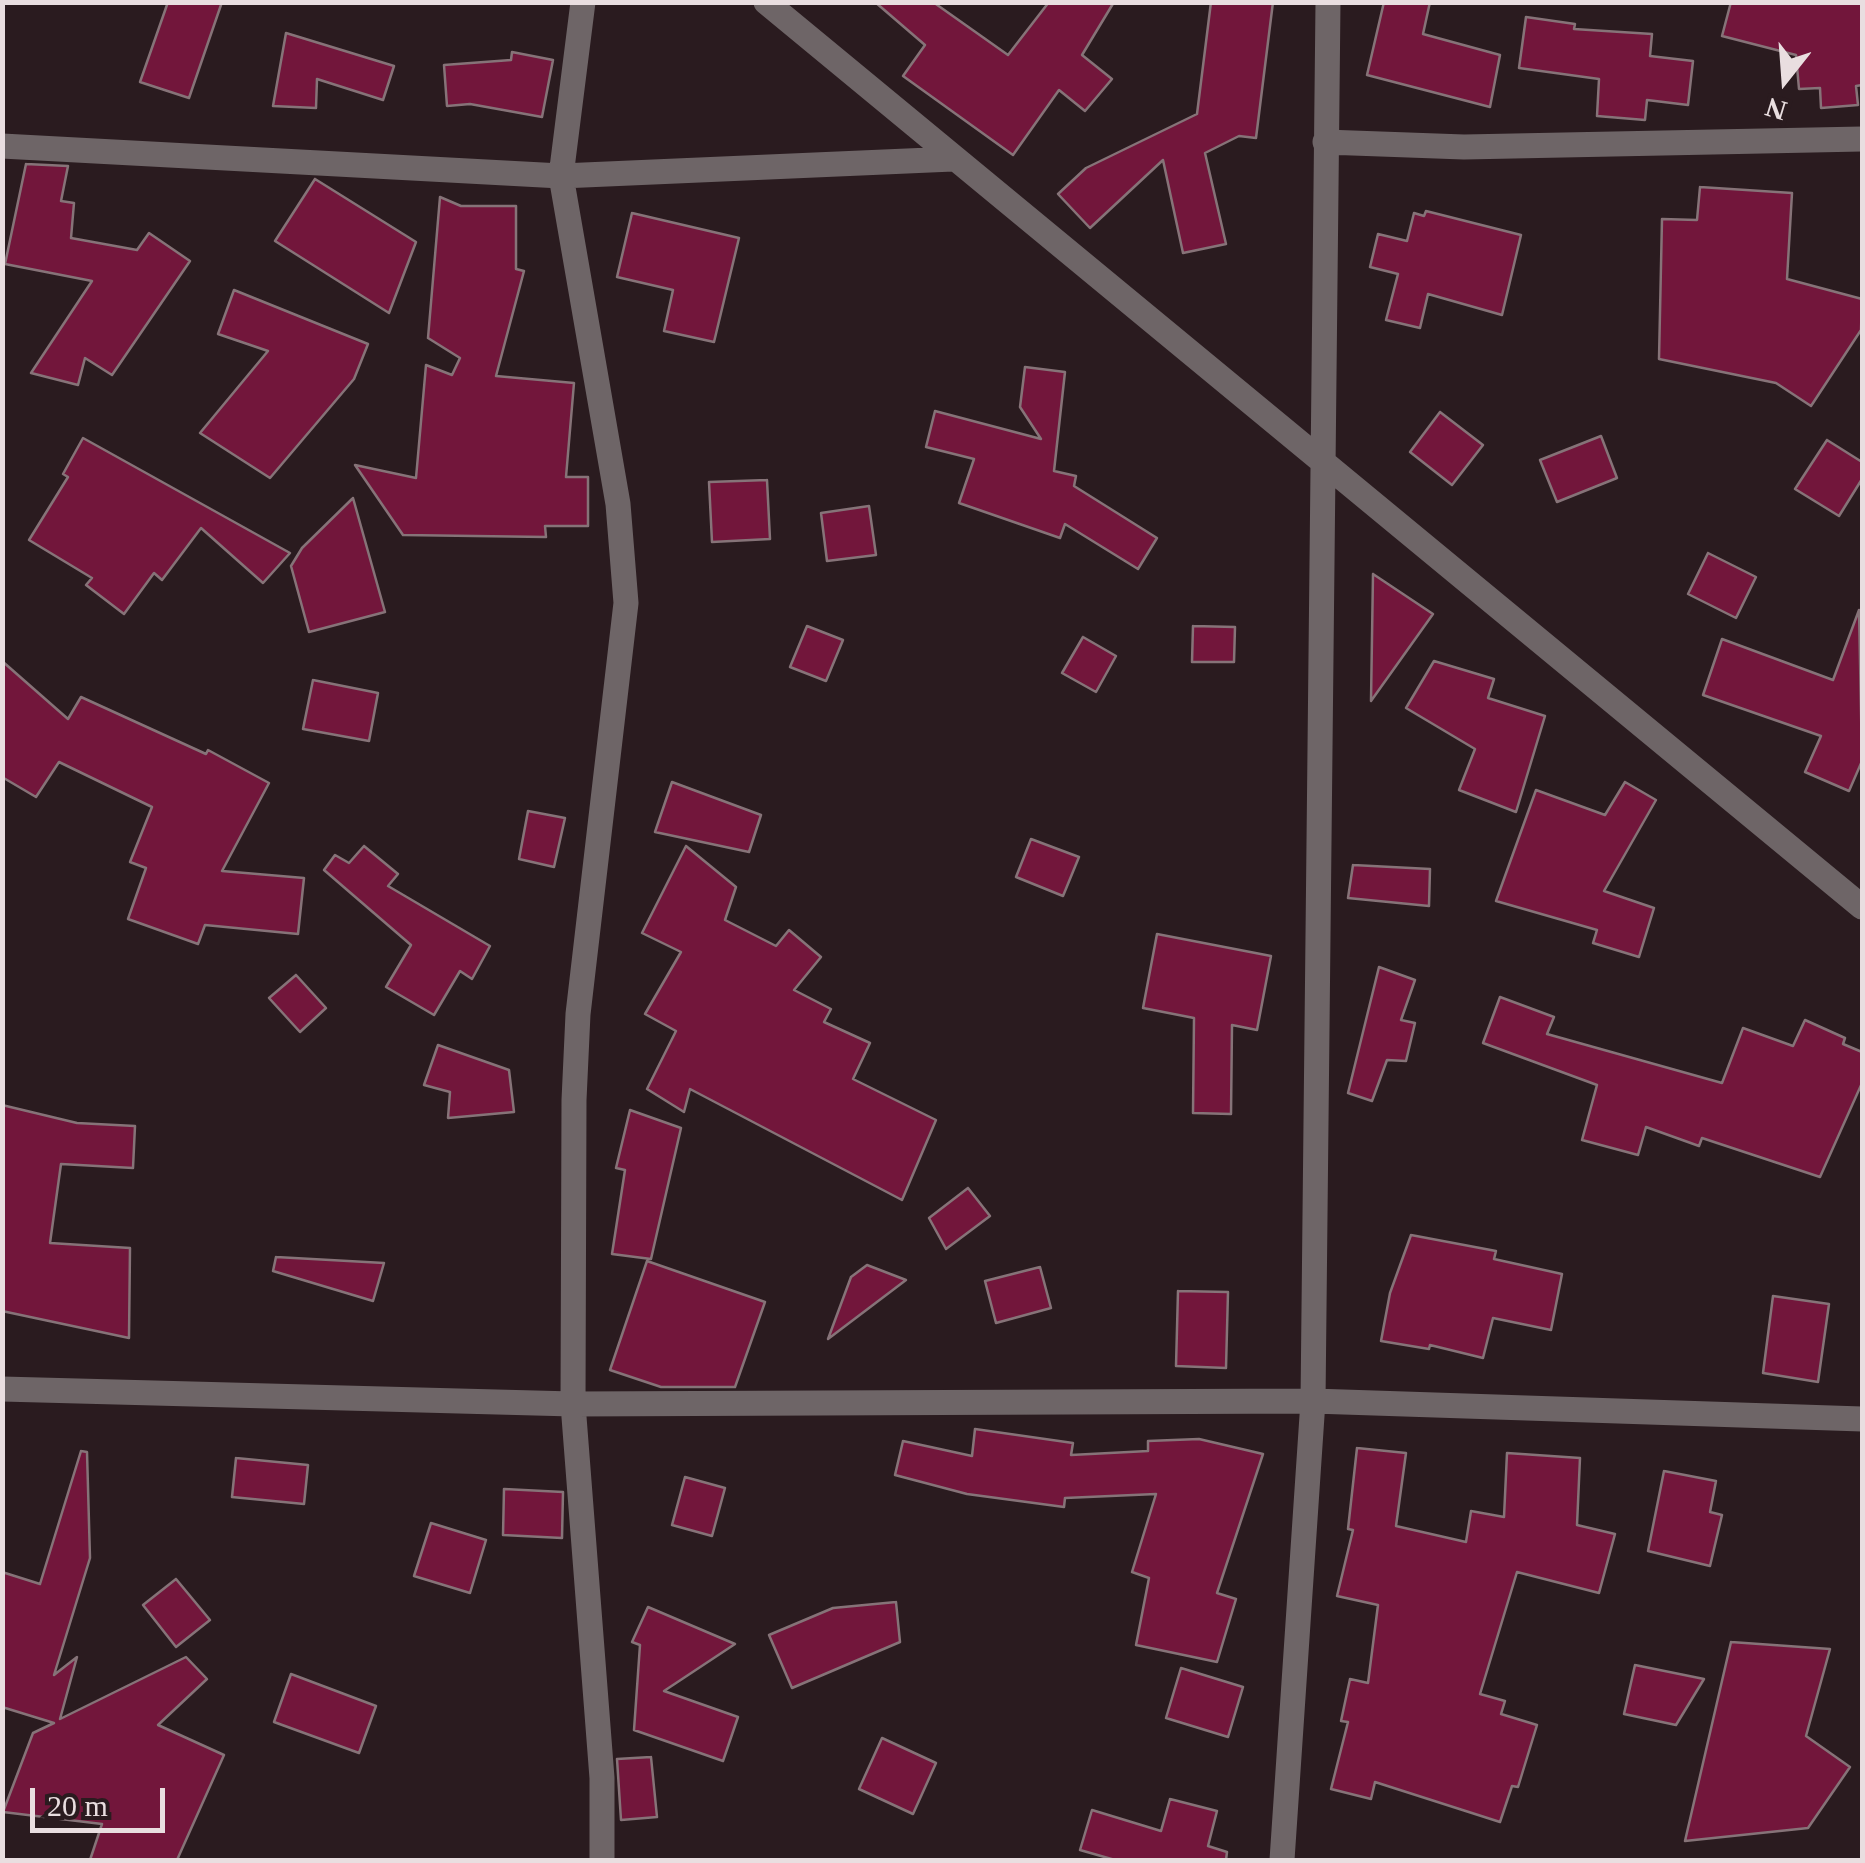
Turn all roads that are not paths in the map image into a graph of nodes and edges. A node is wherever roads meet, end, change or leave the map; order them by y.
1 (584, 2) edge
2 (766, 2) edge
3 (1328, 2) edge
4 (1862, 139) edge
5 (1325, 142) junction
6 (2, 146) edge
7 (953, 159) junction
8 (561, 176) junction
9 (1324, 459) junction
10 (1862, 907) edge
11 (2, 1389) edge
12 (1313, 1401) junction
13 (573, 1404) junction
14 (1862, 1419) edge
15 (602, 1860) edge
16 (1282, 1860) edge

1 - 8 street
2 - 7 street
3 - 5 street
4 - 5 street
5 - 9 street
6 - 8 street
7 - 8 street
7 - 9 street
8 - 13 street
9 - 10 street
9 - 12 street
11 - 13 street
12 - 13 street
12 - 14 street
12 - 16 street
13 - 15 street

